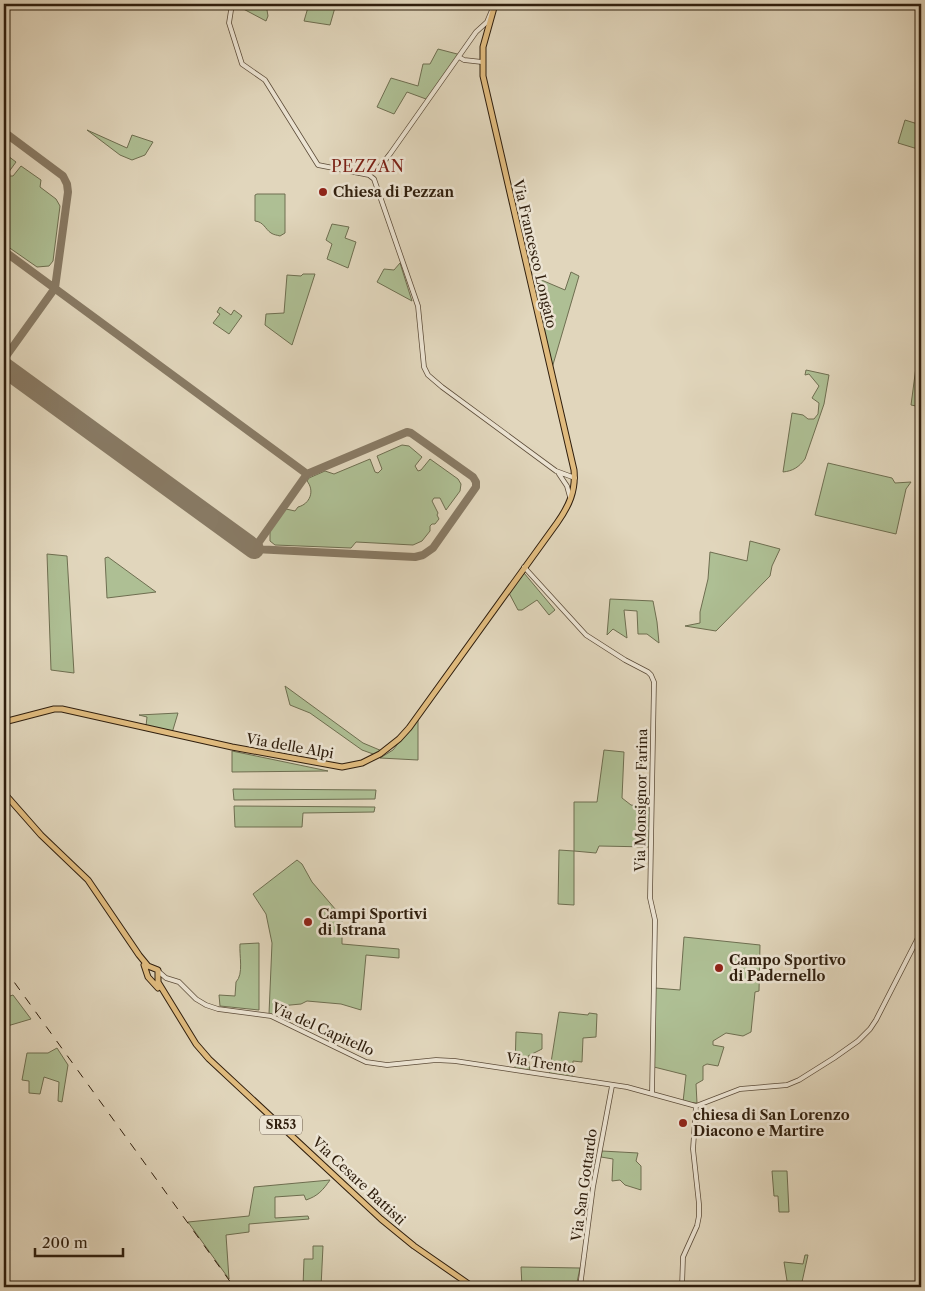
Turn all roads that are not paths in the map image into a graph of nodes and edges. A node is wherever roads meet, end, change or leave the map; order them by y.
1 (232, 4) edge
2 (494, 6) edge
3 (459, 57) junction
4 (482, 62) junction
5 (375, 173) junction
6 (574, 470) junction
7 (556, 471) junction
8 (560, 476) junction
9 (568, 477) junction
10 (575, 481) junction
11 (569, 504) junction
12 (524, 567) junction
13 (4, 722) edge
14 (4, 793) edge
15 (921, 932) edge
16 (139, 956) junction
17 (152, 968) junction
18 (147, 972) junction
19 (158, 974) junction
20 (151, 980) junction
21 (170, 1002) junction
22 (380, 1065) joint
23 (612, 1086) junction
24 (652, 1094) junction
25 (696, 1106) junction
26 (473, 1287) edge
27 (580, 1287) edge
28 (682, 1287) edge

1 - 5 street
2 - 3 street
2 - 4 main road, Via Francesco Longato
3 - 4 street
3 - 5 street
4 - 6 main road, Via Francesco Longato
5 - 7 street
6 - 9 street
6 - 10 main road, Via Francesco Longato
7 - 8 street
7 - 9 street
8 - 10 street
8 - 11 street
9 - 10 street
10 - 11 main road, Via Francesco Longato
11 - 12 main road, Via delle Alpi
12 - 13 main road, Via delle Alpi
12 - 24 street, Via Monsignor Farina
14 - 16 main road, Via Cesare Battisti
15 - 25 street
16 - 17 main road, Via Cesare Battisti
16 - 18 main road, Via Cesare Battisti
17 - 18 main road
17 - 19 main road, Via Cesare Battisti
18 - 20 main road, Via Cesare Battisti
19 - 20 main road
19 - 21 main road, Via Cesare Battisti
19 - 22 street, Via del Capitello
20 - 21 main road, Via Cesare Battisti
21 - 26 main road, Via Cesare Battisti / SR53
22 - 23 street, Via Trento
23 - 24 street, Via Trento
23 - 27 street, Via San Gottardo
24 - 25 street, Via Trento
25 - 28 street

